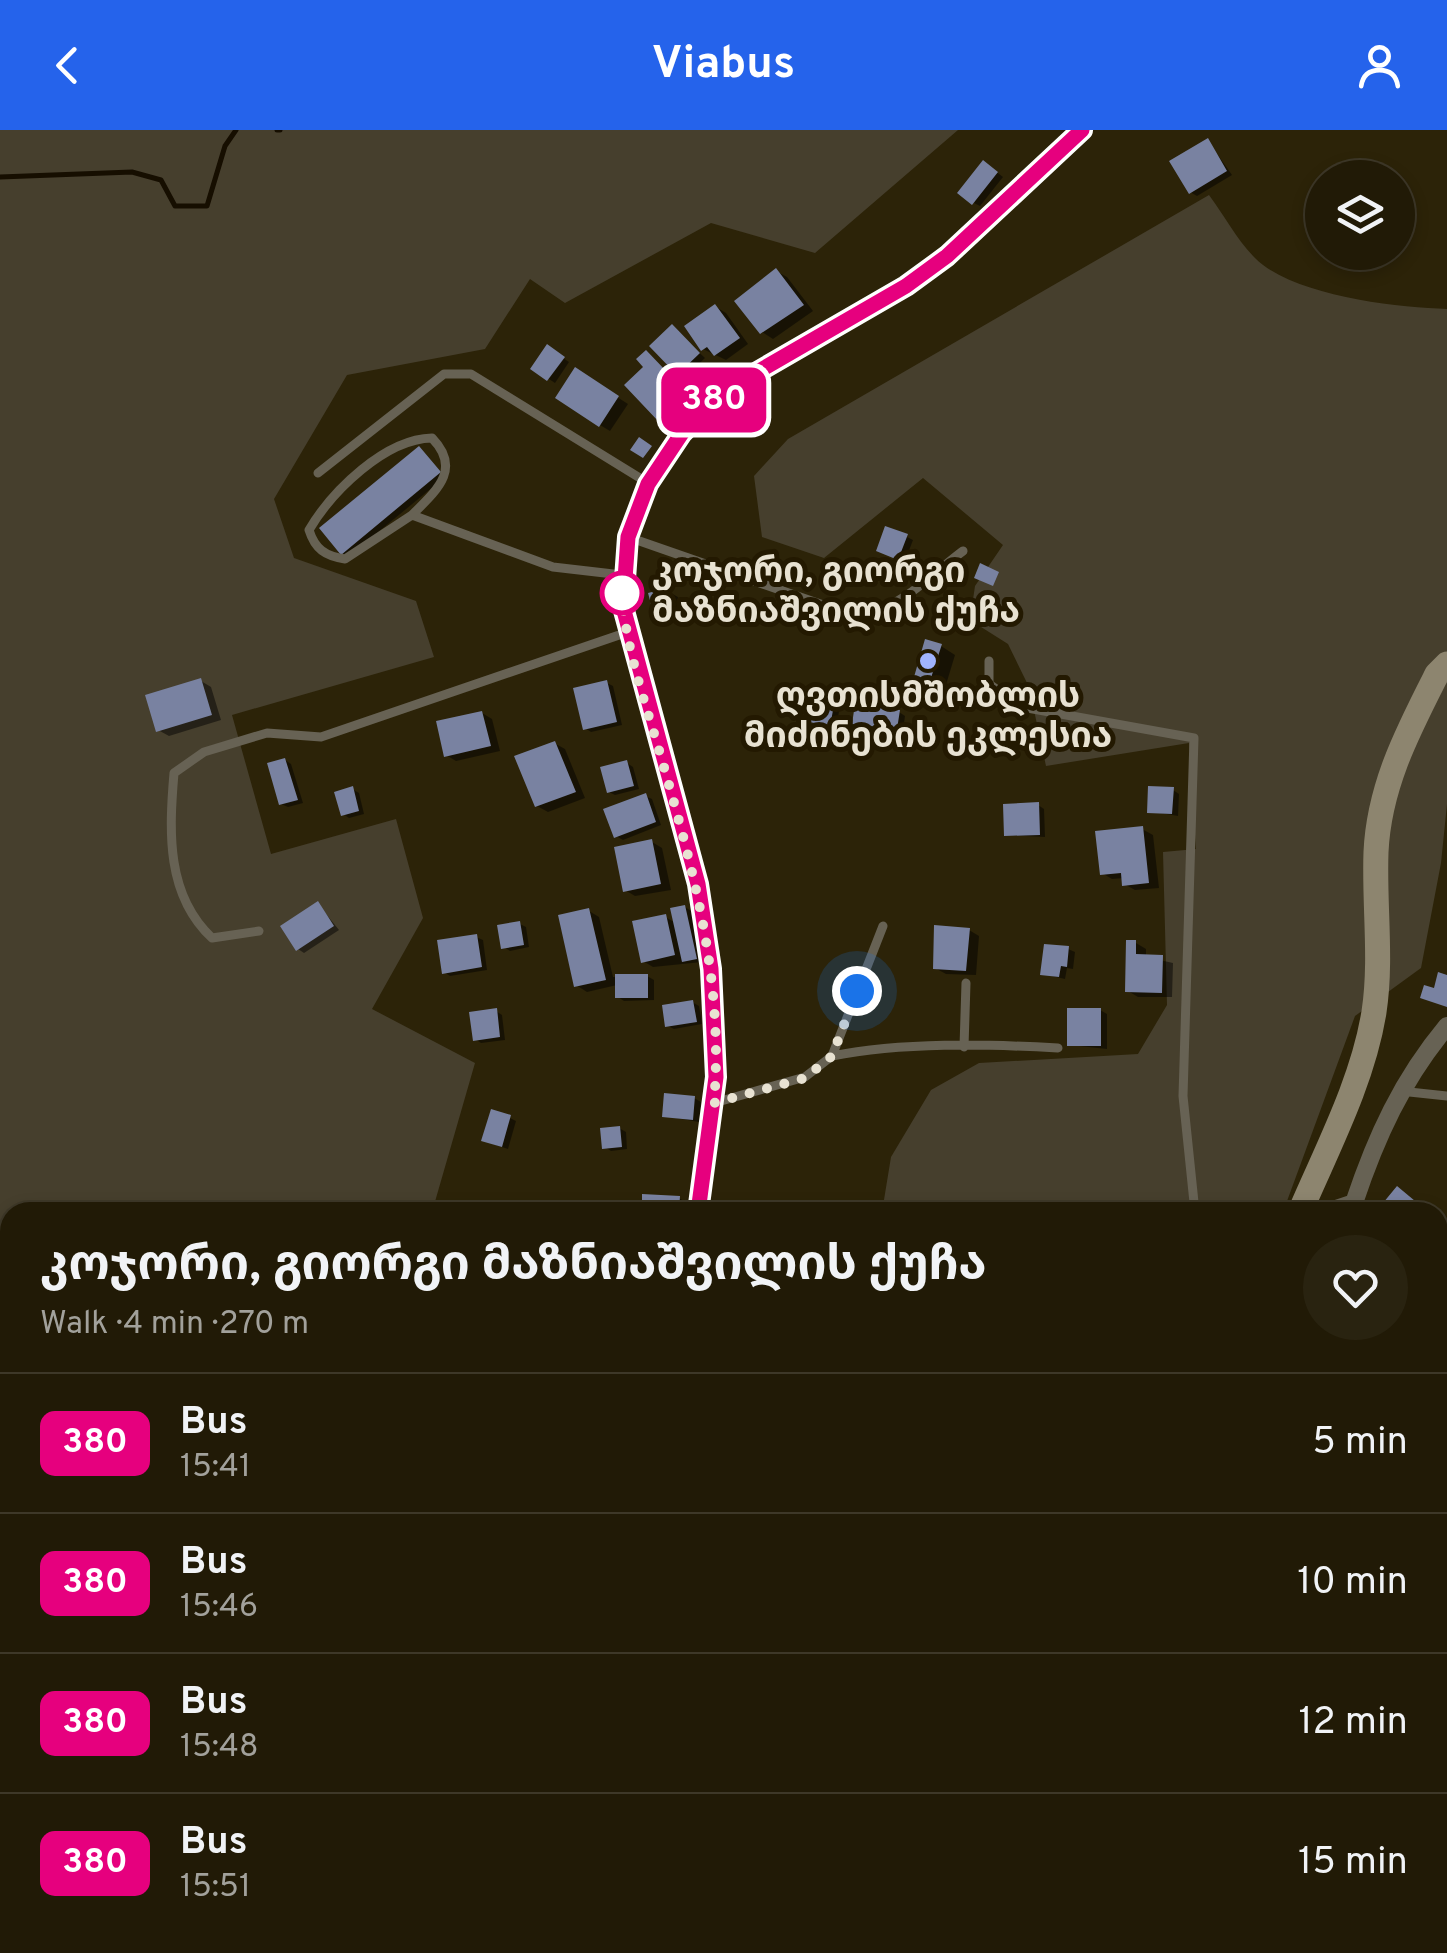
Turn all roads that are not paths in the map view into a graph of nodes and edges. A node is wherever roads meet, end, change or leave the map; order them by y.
1 (1082, 130) edge
2 (318, 473) dead end
3 (648, 484) junction
4 (412, 515) junction
5 (628, 537) junction
6 (962, 550) dead end
7 (622, 575) junction
8 (629, 632) junction
9 (990, 661) dead end
10 (1447, 664) edge
11 (882, 926) dead end
12 (260, 931) dead end
13 (966, 982) dead end
14 (1447, 1026) edge
15 (964, 1046) junction
16 (1058, 1048) dead end
17 (832, 1056) junction
18 (1400, 1091) junction
19 (1447, 1096) edge
20 (714, 1103) junction
21 (699, 1202) edge
22 (1194, 1202) edge
23 (1304, 1202) edge
24 (1359, 1202) edge

1 - 3 street
2 - 3 lane
3 - 5 street
4 - 4 lane
4 - 7 lane
5 - 6 lane
5 - 7 street
7 - 8 street
8 - 12 lane
8 - 20 street
9 - 22 lane
10 - 23 main road
11 - 17 lane
13 - 15 lane
14 - 18 street
15 - 16 lane
15 - 17 lane
17 - 20 lane
18 - 19 lane
18 - 24 street
20 - 21 street

